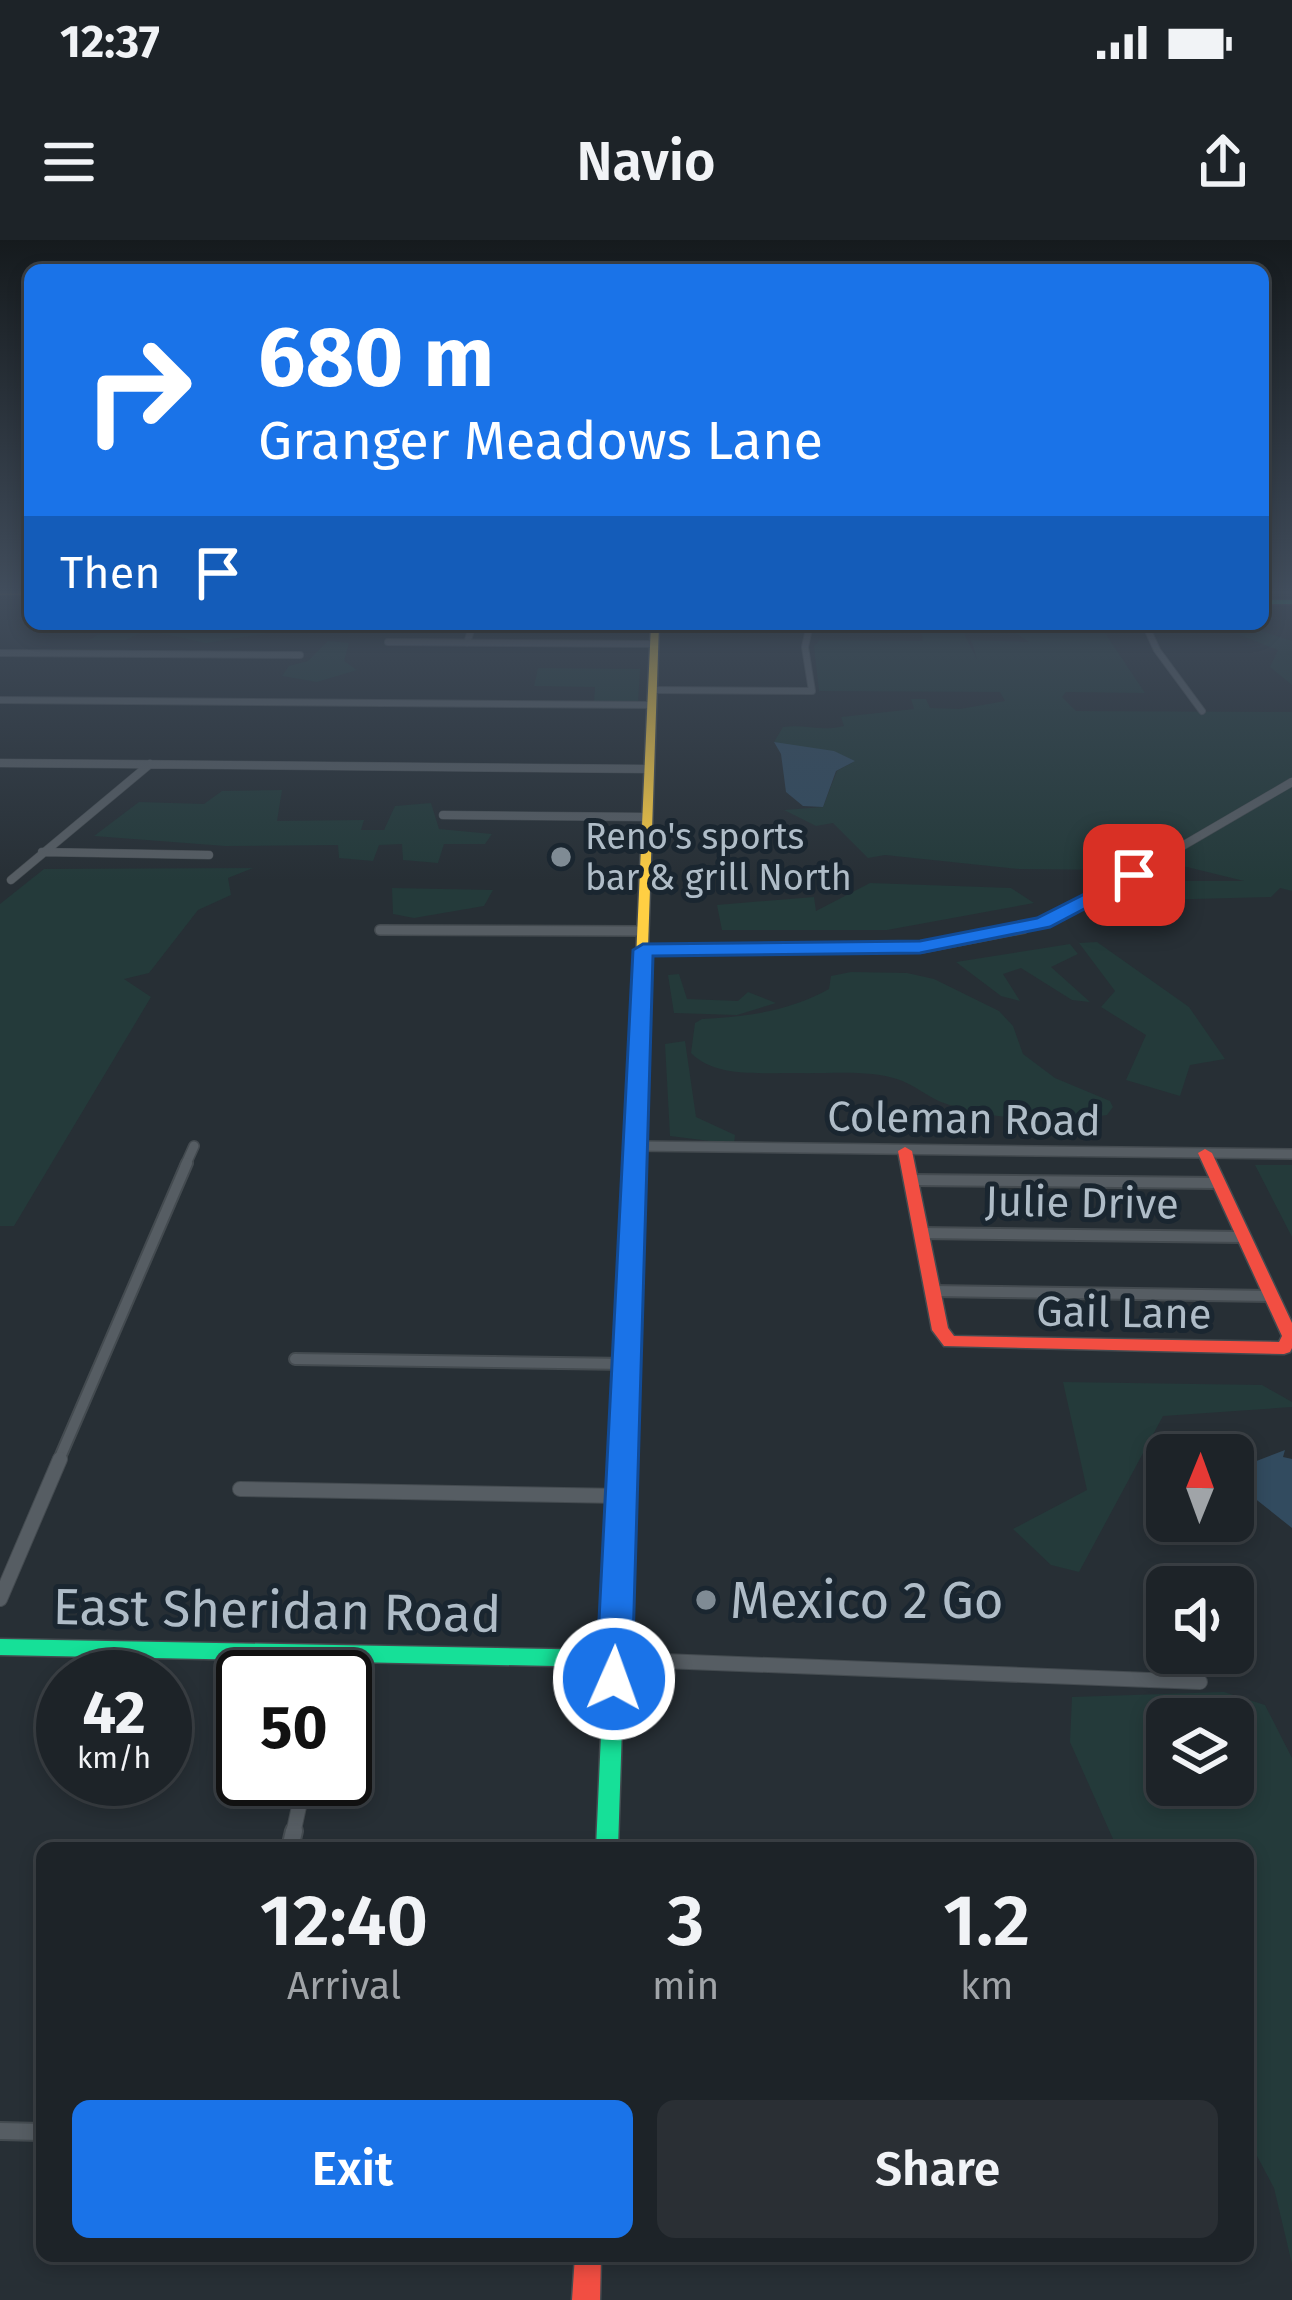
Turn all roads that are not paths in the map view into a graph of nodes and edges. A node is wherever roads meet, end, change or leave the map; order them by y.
1 (653, 688) edge
2 (812, 688) edge
3 (1186, 688) edge
4 (653, 698) junction
5 (0, 700) edge
6 (1202, 710) dead end
7 (0, 763) edge
8 (150, 764) junction
9 (649, 769) junction
10 (1292, 782) edge
11 (443, 815) dead end
12 (647, 817) junction
13 (42, 852) junction
14 (209, 855) dead end
15 (11, 880) dead end
16 (380, 929) dead end
17 (644, 931) junction
18 (643, 950) junction
19 (194, 1146) dead end
20 (634, 1146) junction
21 (904, 1150) junction
22 (1205, 1154) junction
23 (1292, 1154) edge
24 (910, 1180) junction
25 (1219, 1183) junction
26 (921, 1233) junction
27 (1243, 1237) junction
28 (932, 1291) junction
29 (1270, 1296) junction
30 (295, 1359) dead end
31 (626, 1364) junction
32 (241, 1489) dead end
33 (621, 1496) junction
34 (0, 1599) edge
35 (0, 1647) edge
36 (216, 1652) edge
37 (372, 1655) edge
38 (613, 1659) junction
39 (1200, 1682) dead end
40 (299, 1806) edge
41 (291, 1842) edge
42 (607, 1842) edge
43 (0, 2131) edge
44 (36, 2132) edge
45 (588, 2262) edge
46 (586, 2300) edge

1 - 4 main road
2 - 4 street
3 - 6 street
4 - 5 street
4 - 9 main road
7 - 8 street
8 - 9 street
8 - 13 street
9 - 12 main road
10 - 18 street
11 - 12 street
12 - 17 main road
13 - 14 street
13 - 15 street
16 - 17 street
17 - 18 main road
18 - 20 main road
19 - 34 street
20 - 21 street, Coleman Road
20 - 31 main road
21 - 22 street, Coleman Road
21 - 24 main road
22 - 23 street, Coleman Road
22 - 25 main road
24 - 25 street
24 - 26 main road
25 - 27 main road
26 - 27 street, Julie Drive
26 - 28 main road
27 - 29 main road
28 - 29 street
28 - 29 main road, Gail Lane
30 - 31 street
31 - 33 main road
32 - 33 street
33 - 38 main road
35 - 36 main road, East Sheridan Road
37 - 38 main road, East Sheridan Road
38 - 39 street, East Sheridan Road
38 - 42 main road
40 - 41 street
43 - 44 street
45 - 46 main road

